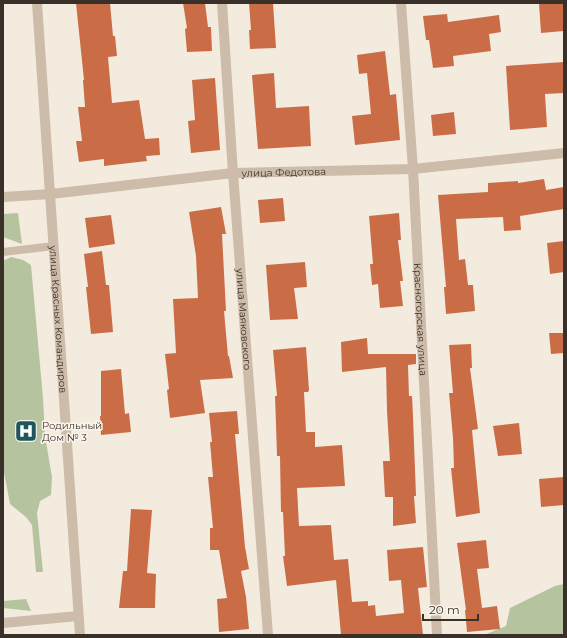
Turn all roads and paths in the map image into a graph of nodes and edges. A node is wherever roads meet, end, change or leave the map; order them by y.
1 (37, 3) edge
2 (222, 3) edge
3 (401, 3) edge
4 (564, 153) edge
5 (413, 169) junction
6 (233, 173) junction
7 (51, 194) junction
8 (3, 197) edge
9 (54, 246) junction
10 (3, 252) edge
11 (78, 616) junction
12 (3, 623) edge
13 (80, 635) edge
14 (268, 635) edge
15 (437, 635) edge

1 - 7 street, улица Красных Командиров
2 - 6 street, улица Маяковского
3 - 5 street, Красногорская улица
4 - 5 street, улица Федотова
5 - 6 street, улица Федотова
5 - 15 street, Красногорская улица
6 - 7 street, улица Федотова
6 - 14 street, улица Маяковского
7 - 8 street, улица Федотова
7 - 9 street, улица Красных Командиров
9 - 10 lane
9 - 11 street, улица Красных Командиров
11 - 12 street
11 - 13 street, улица Красных Командиров

